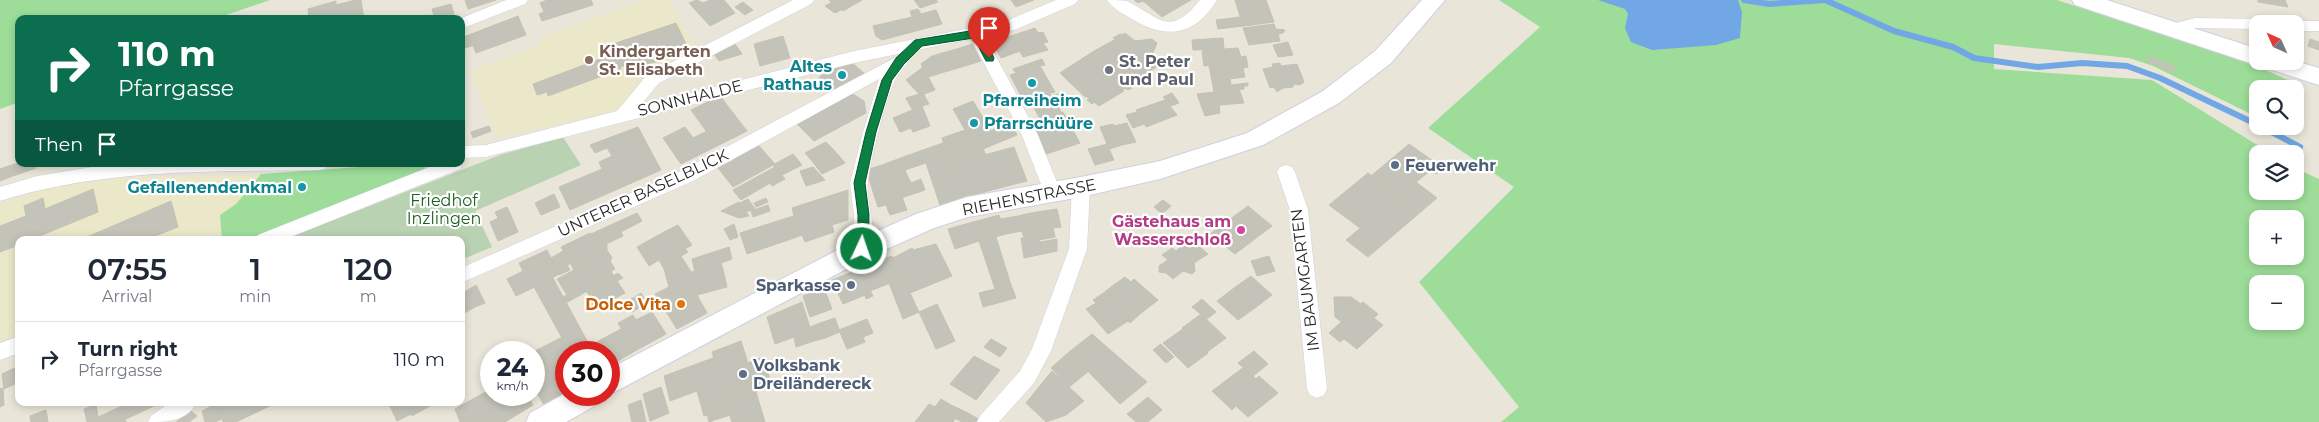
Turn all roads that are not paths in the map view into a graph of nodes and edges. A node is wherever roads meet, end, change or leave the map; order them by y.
1 (520, 0) edge
2 (806, 0) edge
3 (1070, 0) edge
4 (1115, 0) edge
5 (1209, 0) edge
6 (1434, 0) edge
7 (2083, 0) edge
8 (465, 22) edge
9 (2249, 24) edge
10 (2304, 26) edge
11 (2319, 26) edge
12 (2178, 31) junction
13 (976, 34) junction
14 (918, 42) junction
15 (2249, 54) edge
16 (900, 61) junction
17 (2298, 70) edge
18 (2319, 77) edge
19 (623, 115) junction
20 (486, 151) junction
21 (465, 152) edge
22 (465, 159) edge
23 (142, 167) edge
24 (446, 167) edge
25 (1286, 172) dead end
26 (1081, 187) junction
27 (1052, 192) junction
28 (0, 194) edge
29 (274, 236) edge
30 (862, 249) junction
31 (465, 274) edge
32 (15, 346) edge
33 (0, 352) edge
34 (620, 377) edge
35 (1317, 389) dead end
36 (181, 406) edge
37 (568, 406) edge
38 (158, 422) edge
39 (540, 422) edge
40 (987, 422) edge

1 - 8 street
2 - 19 street
3 - 13 street, SONNHALDE
4 - 5 street
6 - 26 street, RIEHENSTRASSE
7 - 12 street
9 - 12 street
10 - 11 street
12 - 15 street
13 - 14 street, SONNHALDE
13 - 27 street
14 - 16 street
14 - 19 street, SONNHALDE
16 - 30 street
16 - 31 street, UNTERER BASELBLICK
17 - 18 street
19 - 20 street, SONNHALDE
20 - 21 street, SONNHALDE
20 - 22 street
23 - 28 street
24 - 29 street
25 - 35 street, IM BAUMGARTEN
26 - 27 street, RIEHENSTRASSE
26 - 40 street
27 - 30 street, RIEHENSTRASSE
30 - 34 street, RIEHENSTRASSE
32 - 33 street
36 - 38 street
37 - 39 street

